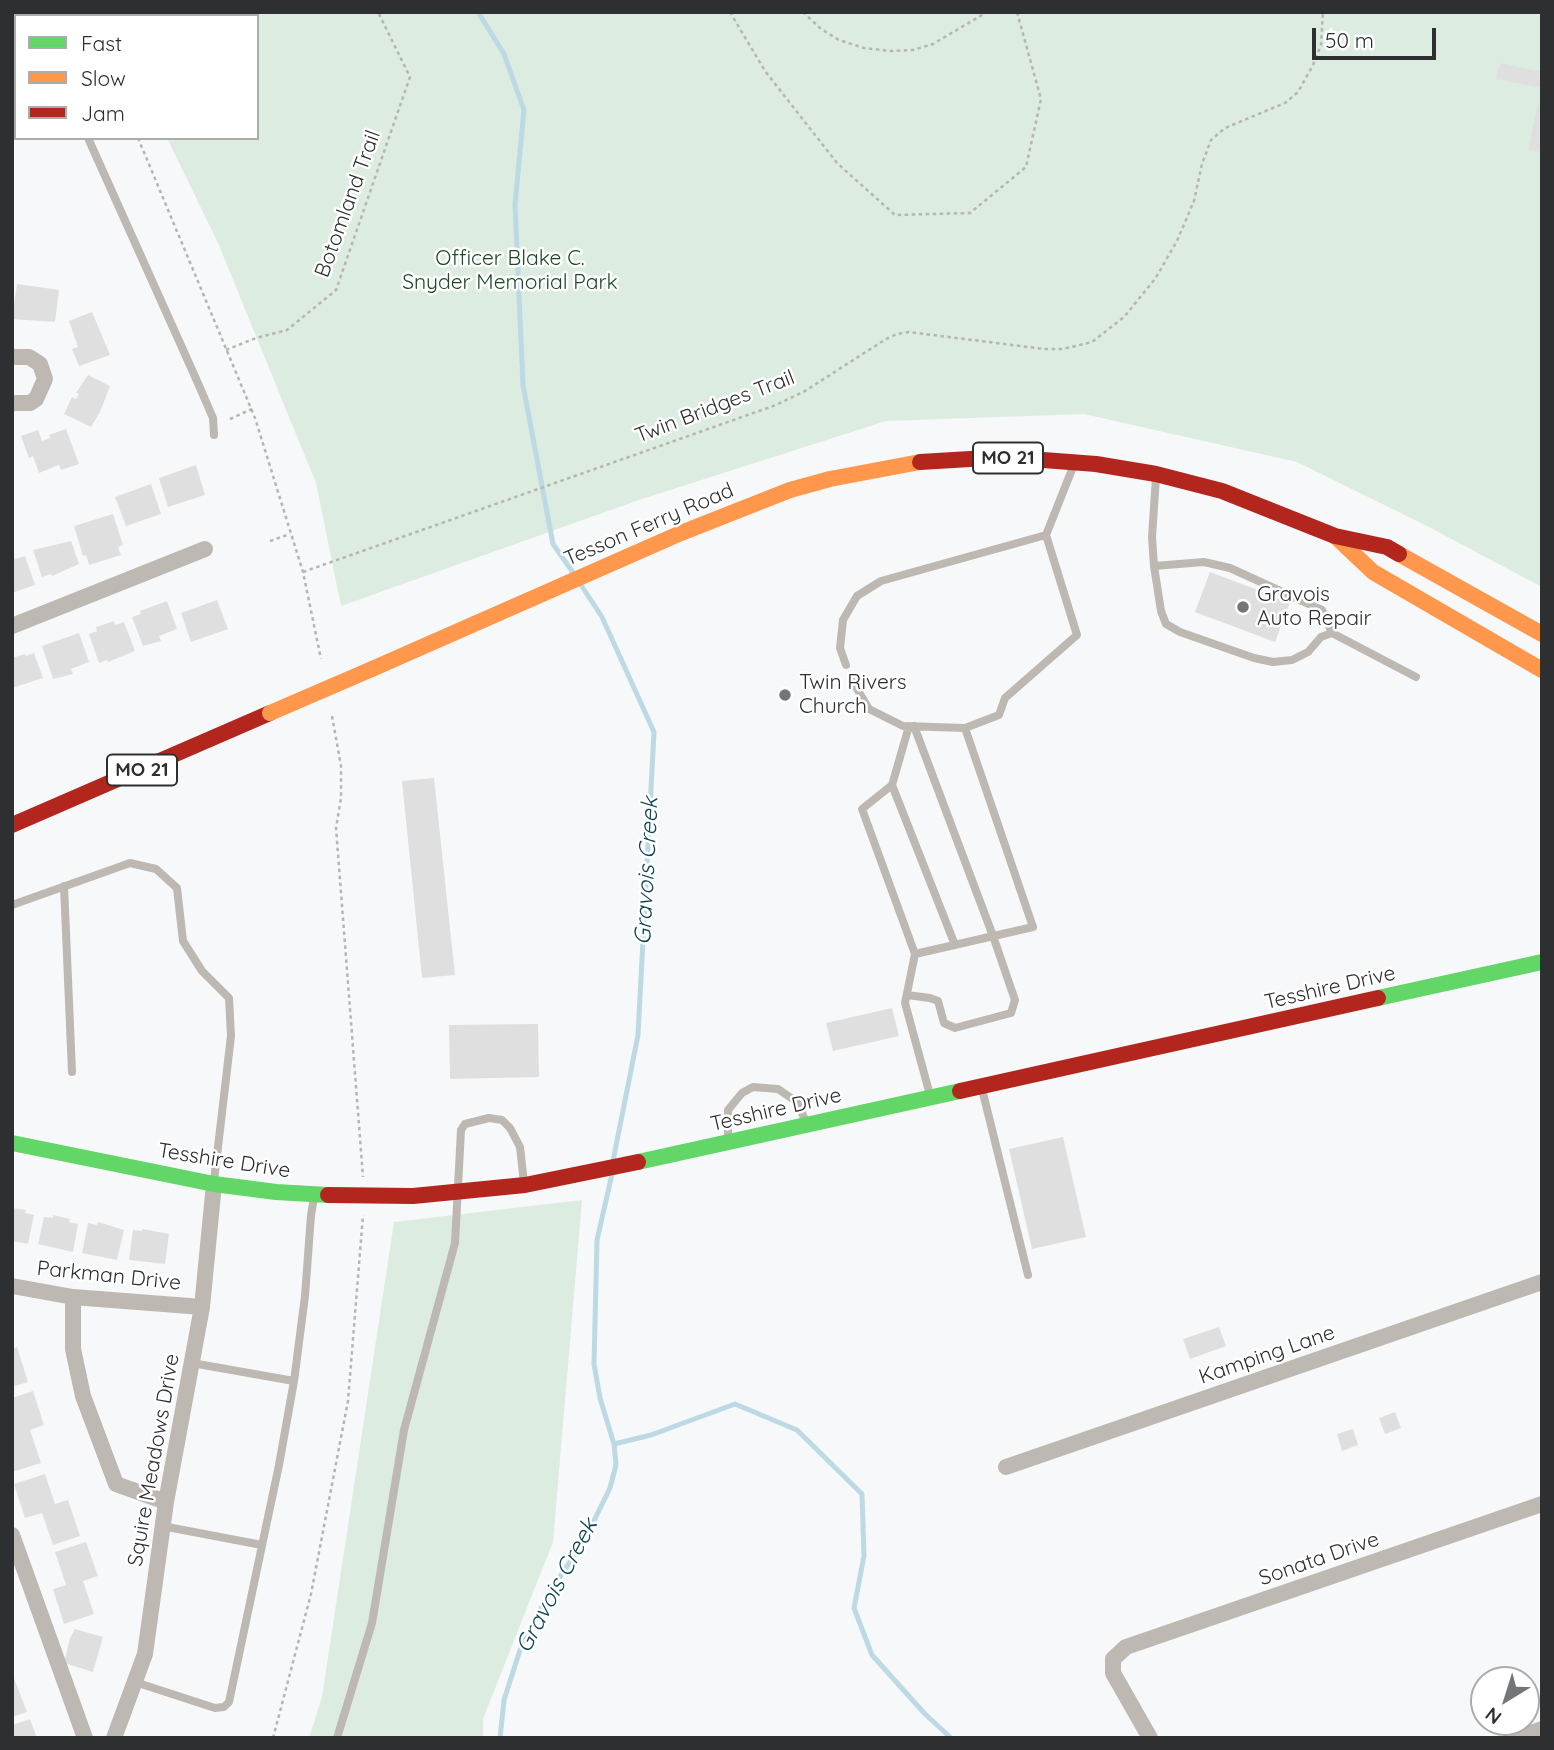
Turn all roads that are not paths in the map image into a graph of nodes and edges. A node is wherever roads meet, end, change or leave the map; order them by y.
1 (89, 140) edge
2 (12, 357) edge
3 (12, 403) edge
4 (214, 435) dead end
5 (1076, 461) junction
6 (1156, 474) junction
7 (1046, 536) junction
8 (1335, 536) junction
9 (205, 549) dead end
10 (1154, 566) junction
11 (12, 626) edge
12 (1332, 633) junction
13 (1542, 634) edge
14 (846, 665) dead end
15 (1542, 670) edge
16 (1416, 677) dead end
17 (853, 682) dead end
18 (909, 726) junction
19 (965, 728) junction
20 (892, 785) junction
21 (12, 825) edge
22 (64, 886) junction
23 (12, 905) edge
24 (993, 936) junction
25 (955, 945) junction
26 (915, 954) junction
27 (1542, 962) edge
28 (906, 995) junction
29 (72, 1072) dead end
30 (982, 1086) junction
31 (931, 1097) junction
32 (807, 1125) junction
33 (12, 1143) edge
34 (727, 1143) junction
35 (214, 1184) junction
36 (525, 1185) junction
37 (458, 1193) junction
38 (315, 1195) junction
39 (1028, 1275) dead end
40 (1542, 1282) edge
41 (12, 1286) edge
42 (74, 1297) junction
43 (202, 1307) junction
44 (191, 1363) junction
45 (294, 1381) junction
46 (1006, 1467) dead end
47 (166, 1502) junction
48 (1542, 1504) edge
49 (162, 1526) junction
50 (12, 1535) edge
51 (262, 1545) junction
52 (134, 1682) junction
53 (1542, 1729) edge
54 (85, 1738) edge
55 (114, 1738) edge
56 (337, 1738) edge
57 (1150, 1738) edge
58 (1517, 1738) edge

1 - 4 lane
2 - 3 street
5 - 6 main road, Tesson Ferry Road / MO 21
5 - 7 lane
5 - 21 main road, Tesson Ferry Road / MO 21, bridge
6 - 8 main road, Tesson Ferry Road / MO 21
6 - 10 lane
7 - 14 lane
7 - 19 lane
8 - 13 main road, Tesson Ferry Road / MO 21
8 - 15 main road, Tesson Ferry Road / MO 21
9 - 11 street
10 - 12 lane
10 - 12 lane
12 - 16 lane
17 - 18 lane
18 - 19 lane
18 - 20 lane
18 - 24 lane
19 - 24 lane
20 - 25 lane
20 - 26 lane
22 - 23 lane
22 - 29 lane
22 - 35 lane
24 - 25 lane
24 - 28 lane
25 - 26 lane
26 - 28 lane
27 - 30 main road, Tesshire Drive
28 - 31 lane
30 - 31 main road, Tesshire Drive
30 - 39 lane
31 - 32 main road, Tesshire Drive
32 - 34 main road, Tesshire Drive
32 - 34 lane
33 - 35 main road, Tesshire Drive
34 - 36 main road, Tesshire Drive
35 - 38 main road, Tesshire Drive
35 - 43 street, Squire Meadows Drive
36 - 37 main road, Tesshire Drive
36 - 37 lane
37 - 38 main road, Tesshire Drive
37 - 56 lane
38 - 45 lane
40 - 46 street, Kamping Lane
41 - 42 street, Parkman Drive
42 - 43 street, Parkman Drive
42 - 47 street
43 - 44 street, Squire Meadows Drive
44 - 45 lane
44 - 47 street, Squire Meadows Drive
45 - 51 lane
47 - 49 street, Squire Meadows Drive
48 - 57 street, Sonata Drive
49 - 51 lane
49 - 52 street, Squire Meadows Drive
50 - 54 street
51 - 52 lane
52 - 55 street, Squire Meadows Drive
53 - 58 street

